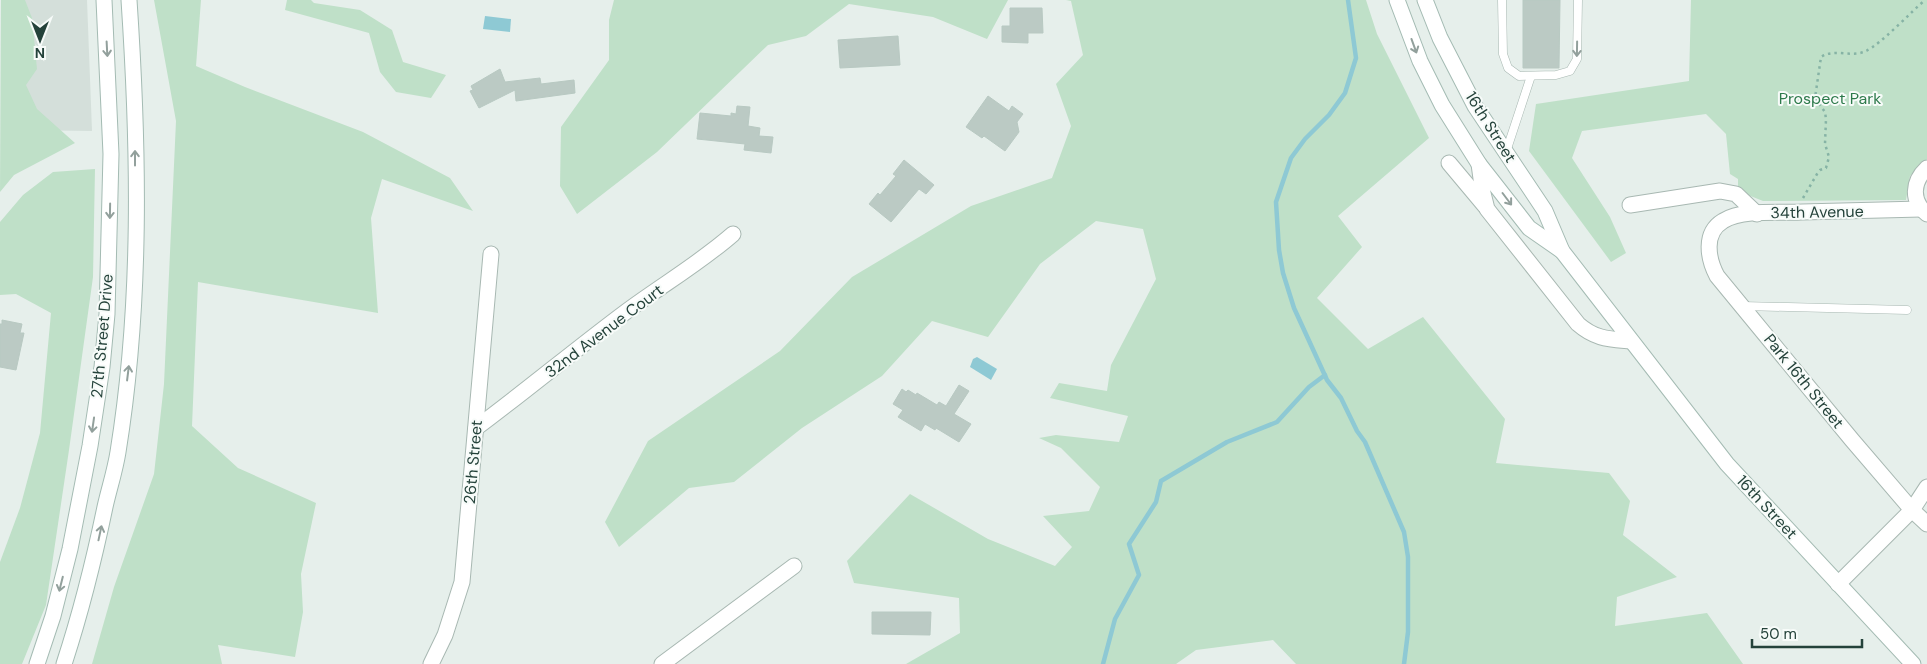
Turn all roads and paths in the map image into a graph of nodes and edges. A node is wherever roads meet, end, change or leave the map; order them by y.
1 (104, 0) edge
2 (129, 0) edge
3 (1398, 0) edge
4 (1427, 0) edge
5 (1502, 0) edge
6 (1578, 0) edge
7 (1924, 0) edge
8 (1531, 76) junction
9 (1506, 152) junction
10 (1448, 163) dead end
11 (1480, 164) junction
12 (1927, 168) edge
13 (1630, 206) dead end
14 (1487, 209) junction
15 (1924, 212) edge
16 (1794, 213) junction
17 (1757, 214) junction
18 (1716, 228) joint
19 (733, 234) dead end
20 (1562, 251) junction
21 (491, 254) dead end
22 (1742, 306) junction
23 (1907, 310) dead end
24 (1630, 341) junction
25 (476, 428) junction
26 (1927, 487) edge
27 (1912, 510) junction
28 (1927, 524) edge
29 (794, 566) dead end
30 (1838, 584) junction
31 (37, 664) edge
32 (64, 664) edge
33 (431, 664) edge
34 (662, 664) edge
35 (1913, 664) edge

1 -> 31 street, 27th Street Drive
32 -> 2 street, 27th Street Drive
3 -> 11 street, 16th Street
4 - 9 street, 16th Street
5 - 8 lane
6 -> 8 lane
7 - 16 path
8 - 9 lane
9 - 20 street, 16th Street
10 - 14 street, 16th Street
11 - 14 street, 16th Street
11 -> 20 street, 16th Street
12 - 15 street, 34th Avenue
13 - 17 street
14 - 24 street, 16th Street
15 - 16 street, 34th Avenue
16 - 17 street, 34th Avenue
17 - 18 street, 34th Avenue
18 - 22 street, Park 16th Street
19 - 25 street, 32nd Avenue Court
20 - 24 street, 16th Street
21 - 25 street, 26th Street
22 - 23 lane
22 - 27 street, Park 16th Street
24 - 30 street, 16th Street
25 - 33 street, 26th Street
26 - 27 street
27 - 28 street, Park 16th Street
27 - 30 street
29 - 34 street
30 - 35 street, 16th Street

